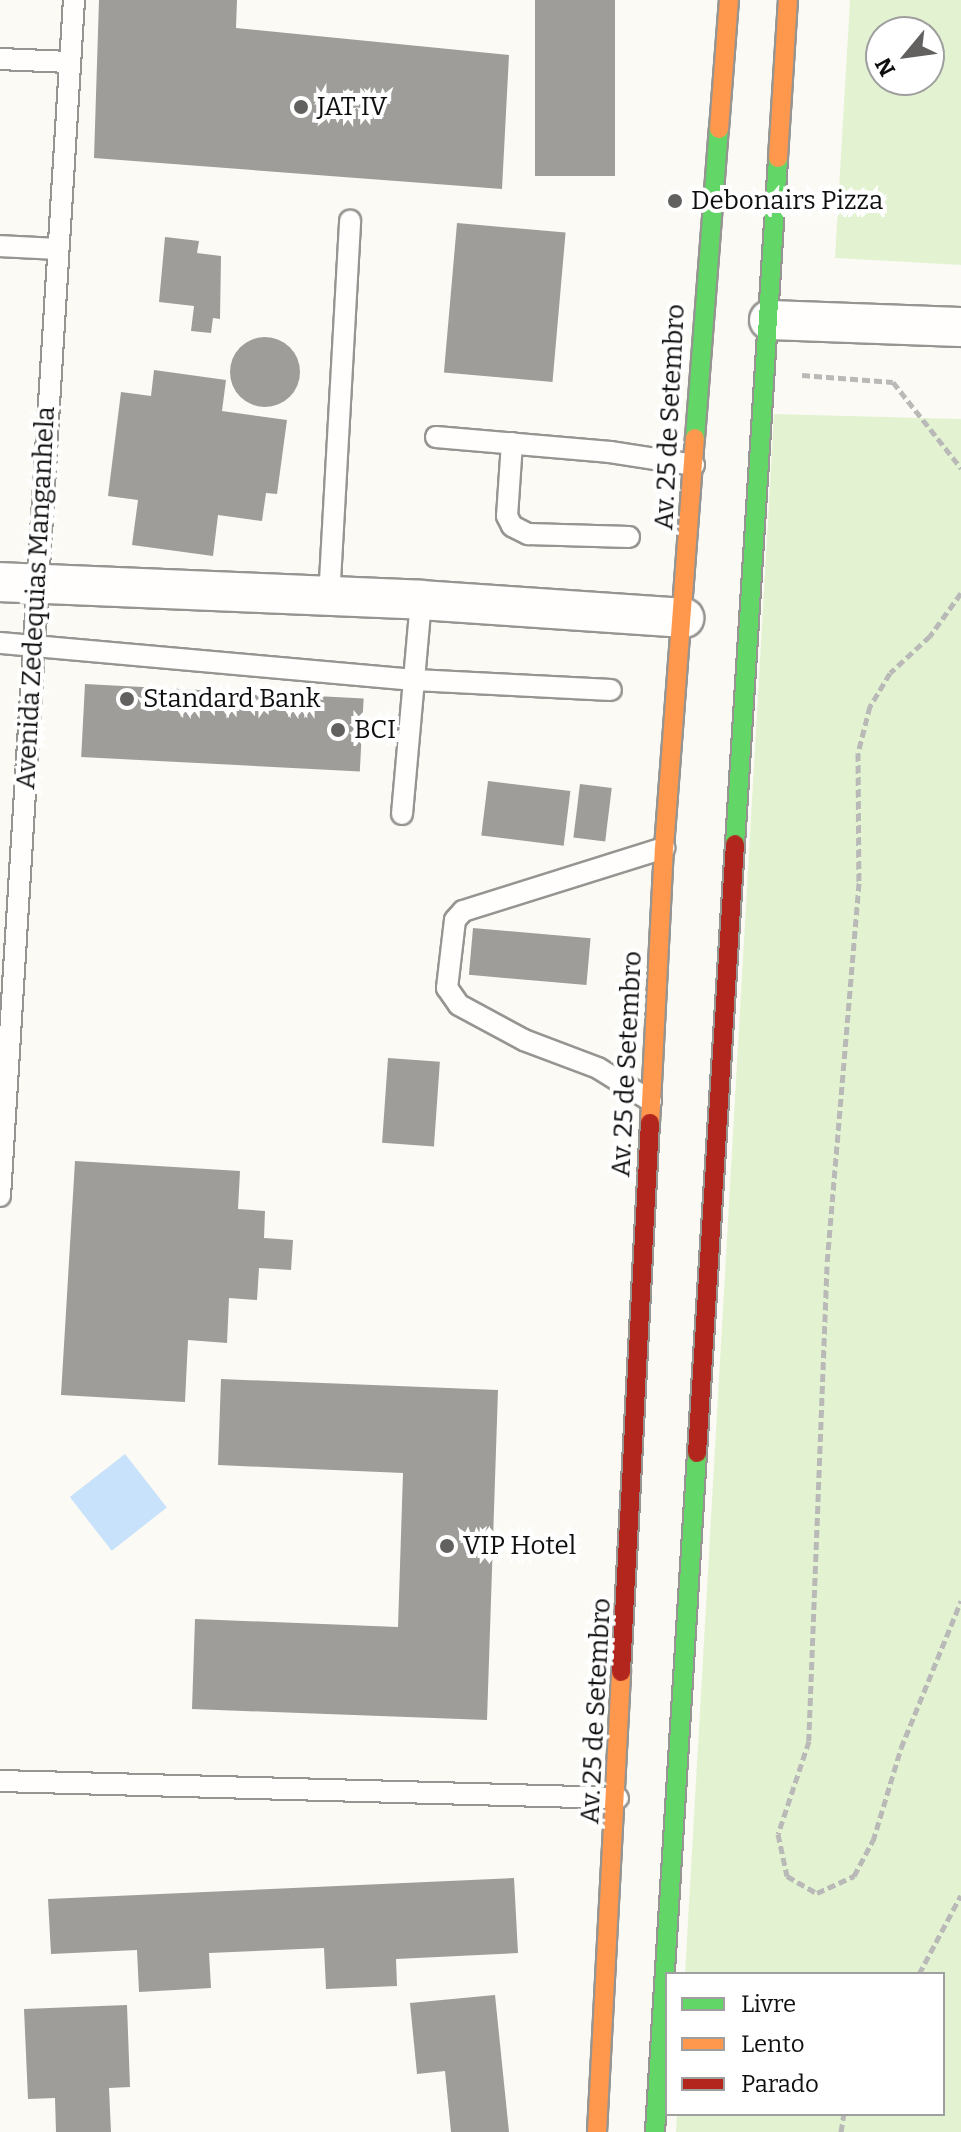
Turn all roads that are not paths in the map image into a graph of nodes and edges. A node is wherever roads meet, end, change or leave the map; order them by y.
1 (74, 0) edge
2 (729, 0) edge
3 (788, 0) edge
4 (0, 59) edge
5 (70, 62) junction
6 (350, 221) dead end
7 (0, 246) edge
8 (58, 249) junction
9 (769, 320) junction
10 (961, 327) edge
11 (436, 437) dead end
12 (512, 443) junction
13 (694, 465) junction
14 (629, 537) dead end
15 (17, 583) edge
16 (329, 599) junction
17 (421, 600) junction
18 (684, 618) junction
19 (0, 643) edge
20 (33, 646) junction
21 (415, 680) junction
22 (611, 690) dead end
23 (402, 814) dead end
24 (664, 848) junction
25 (651, 1101) junction
26 (0, 1196) edge
27 (0, 1781) edge
28 (618, 1798) junction
29 (597, 2132) edge
30 (655, 2132) edge

1 - 5 lane, Avenida Zedequias Manganhela
2 - 13 main road, Av. 25 de Setembro
3 - 9 main road
4 - 5 lane
5 - 8 lane, Avenida Zedequias Manganhela
6 - 16 lane
7 - 8 lane
8 - 15 lane, Avenida Zedequias Manganhela
9 - 10 street
9 - 30 main road
11 - 12 lane
12 - 13 lane
12 - 14 lane
13 - 18 main road, Av. 25 de Setembro
15 - 16 street
15 - 20 lane, Avenida Zedequias Manganhela
16 - 17 street
17 - 18 street
17 - 21 lane
18 - 24 main road, Av. 25 de Setembro
19 - 20 lane
20 - 21 lane
20 - 26 lane, Avenida Zedequias Manganhela
21 - 22 lane
21 - 23 lane
24 - 25 main road, Av. 25 de Setembro
24 - 25 lane
25 - 28 main road, Av. 25 de Setembro
27 - 28 lane
28 - 29 main road, Av. 25 de Setembro

